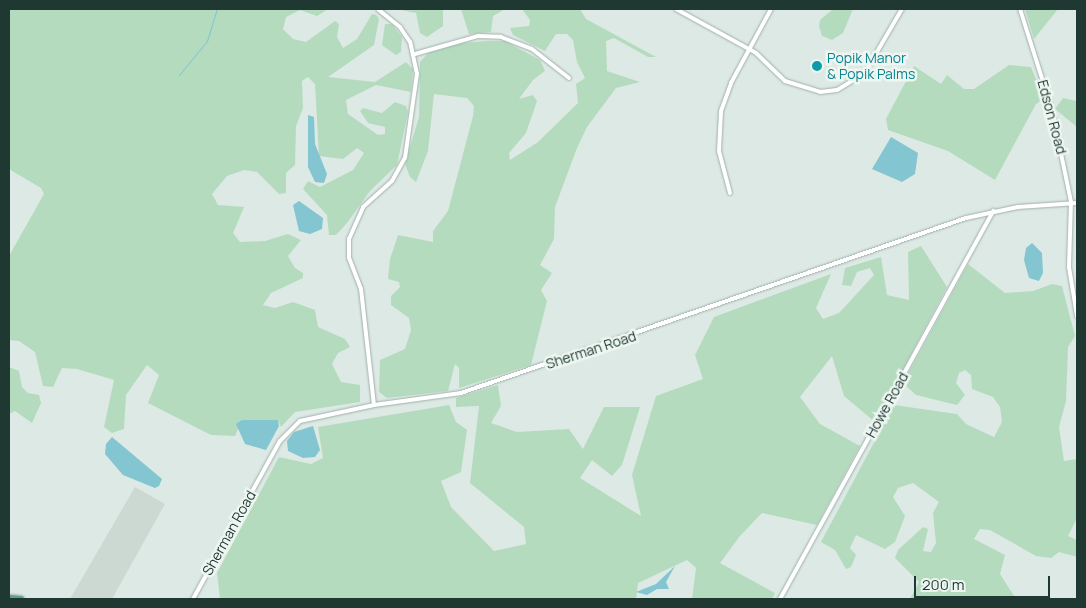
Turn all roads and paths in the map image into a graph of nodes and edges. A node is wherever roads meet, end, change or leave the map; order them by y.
1 (378, 9) edge
2 (676, 9) edge
3 (771, 9) edge
4 (902, 9) edge
5 (1020, 9) edge
6 (750, 49) junction
7 (415, 54) junction
8 (569, 78) dead end
9 (730, 193) dead end
10 (1071, 202) junction
11 (1077, 203) edge
12 (993, 211) junction
13 (1077, 316) edge
14 (374, 404) junction
15 (9, 598) edge
16 (21, 599) edge
17 (192, 599) edge
18 (780, 599) edge

1 - 7 street
2 - 6 street
3 - 6 street
4 - 6 street
5 - 10 street, Edson Road
6 - 9 street
7 - 8 street
7 - 14 street
10 - 11 street, Sherman Road
10 - 12 street, Sherman Road
10 - 13 street, Edson Road
12 - 14 street, Sherman Road
12 - 18 street, Howe Road
14 - 17 street, Sherman Road
15 - 16 main road

